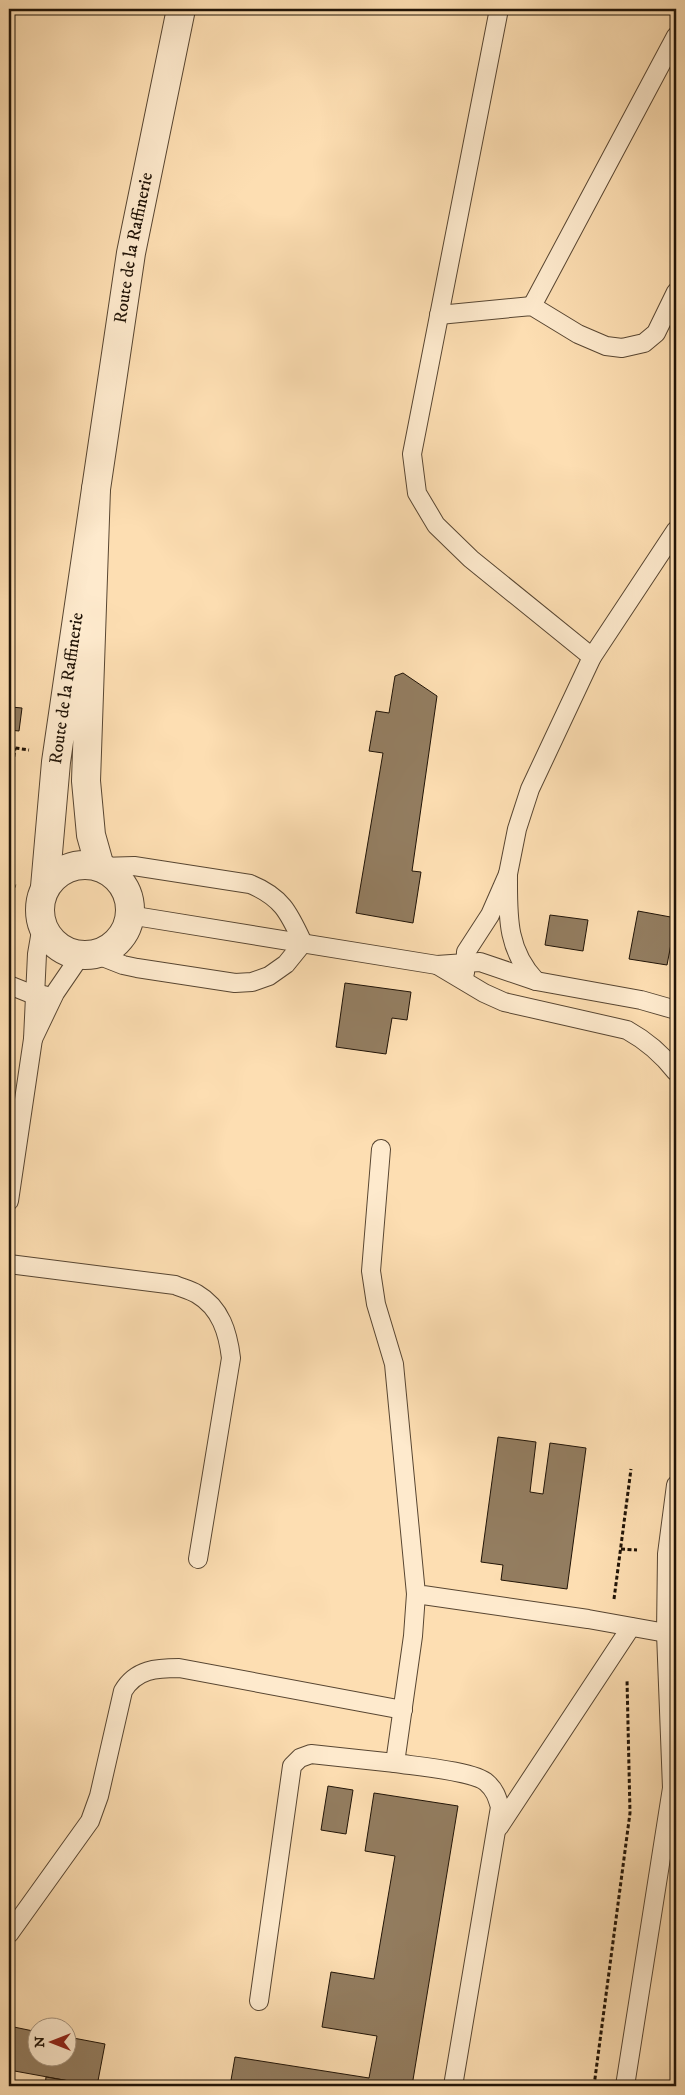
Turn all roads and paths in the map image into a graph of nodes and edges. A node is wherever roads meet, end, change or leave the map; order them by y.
1 (181, 9) edge
2 (499, 9) edge
3 (676, 36) edge
4 (676, 292) edge
5 (532, 306) junction
6 (439, 316) junction
7 (96, 489) junction
8 (676, 530) edge
9 (592, 657) junction
10 (9, 747) edge
11 (15, 748) junction
12 (33, 751) dead end
13 (9, 789) edge
14 (100, 867) junction
15 (508, 874) junction
16 (45, 887) junction
17 (129, 915) junction
18 (42, 925) junction
19 (9, 934) edge
20 (303, 943) junction
21 (15, 948) dead end
22 (88, 954) junction
23 (464, 963) junction
24 (437, 965) junction
25 (536, 981) junction
26 (468, 984) junction
27 (9, 985) edge
28 (55, 993) junction
29 (34, 995) junction
30 (676, 1010) edge
31 (33, 1039) junction
32 (676, 1072) edge
33 (381, 1149) dead end
34 (9, 1200) edge
35 (9, 1264) edge
36 (631, 1469) dead end
37 (676, 1485) edge
38 (621, 1549) junction
39 (637, 1550) dead end
40 (198, 1559) dead end
41 (416, 1594) junction
42 (613, 1603) dead end
43 (631, 1627) junction
44 (671, 1635) edge
45 (626, 1670) dead end
46 (403, 1710) junction
47 (395, 1763) junction
48 (496, 1832) junction
49 (9, 1934) edge
50 (259, 2002) dead end
51 (453, 2086) edge
52 (594, 2086) edge
53 (626, 2086) edge

1 - 7 street, Route de la Raffinerie
2 - 6 lane
3 - 5 lane
4 - 5 lane
5 - 6 lane
6 - 9 lane
7 - 14 street, Route de la Raffinerie
7 - 16 street, Route de la Raffinerie
8 - 9 lane
9 - 15 lane
10 - 11 path
11 - 12 path
11 - 13 path
14 - 16 street
14 - 17 street
14 - 20 lane
15 - 23 lane
15 - 25 lane
16 - 18 street, Route de la Raffinerie
17 - 20 lane
17 - 22 street
18 - 22 street
18 - 29 lane
19 - 21 path
20 - 22 lane
20 - 24 lane
22 - 28 lane
23 - 24 lane
23 - 25 lane
23 - 26 lane
24 - 26 lane
25 - 30 lane
26 - 32 lane
27 - 29 lane
28 - 29 lane
28 - 31 lane
29 - 31 lane
31 - 34 lane
33 - 41 lane
35 - 40 lane
36 - 38 path
37 - 44 lane
38 - 39 path
38 - 42 path
41 - 43 lane
41 - 46 lane
43 - 44 lane
43 - 48 lane
44 - 53 lane
45 - 52 path
46 - 47 lane
46 - 49 lane
47 - 48 lane
47 - 50 lane
48 - 51 lane

